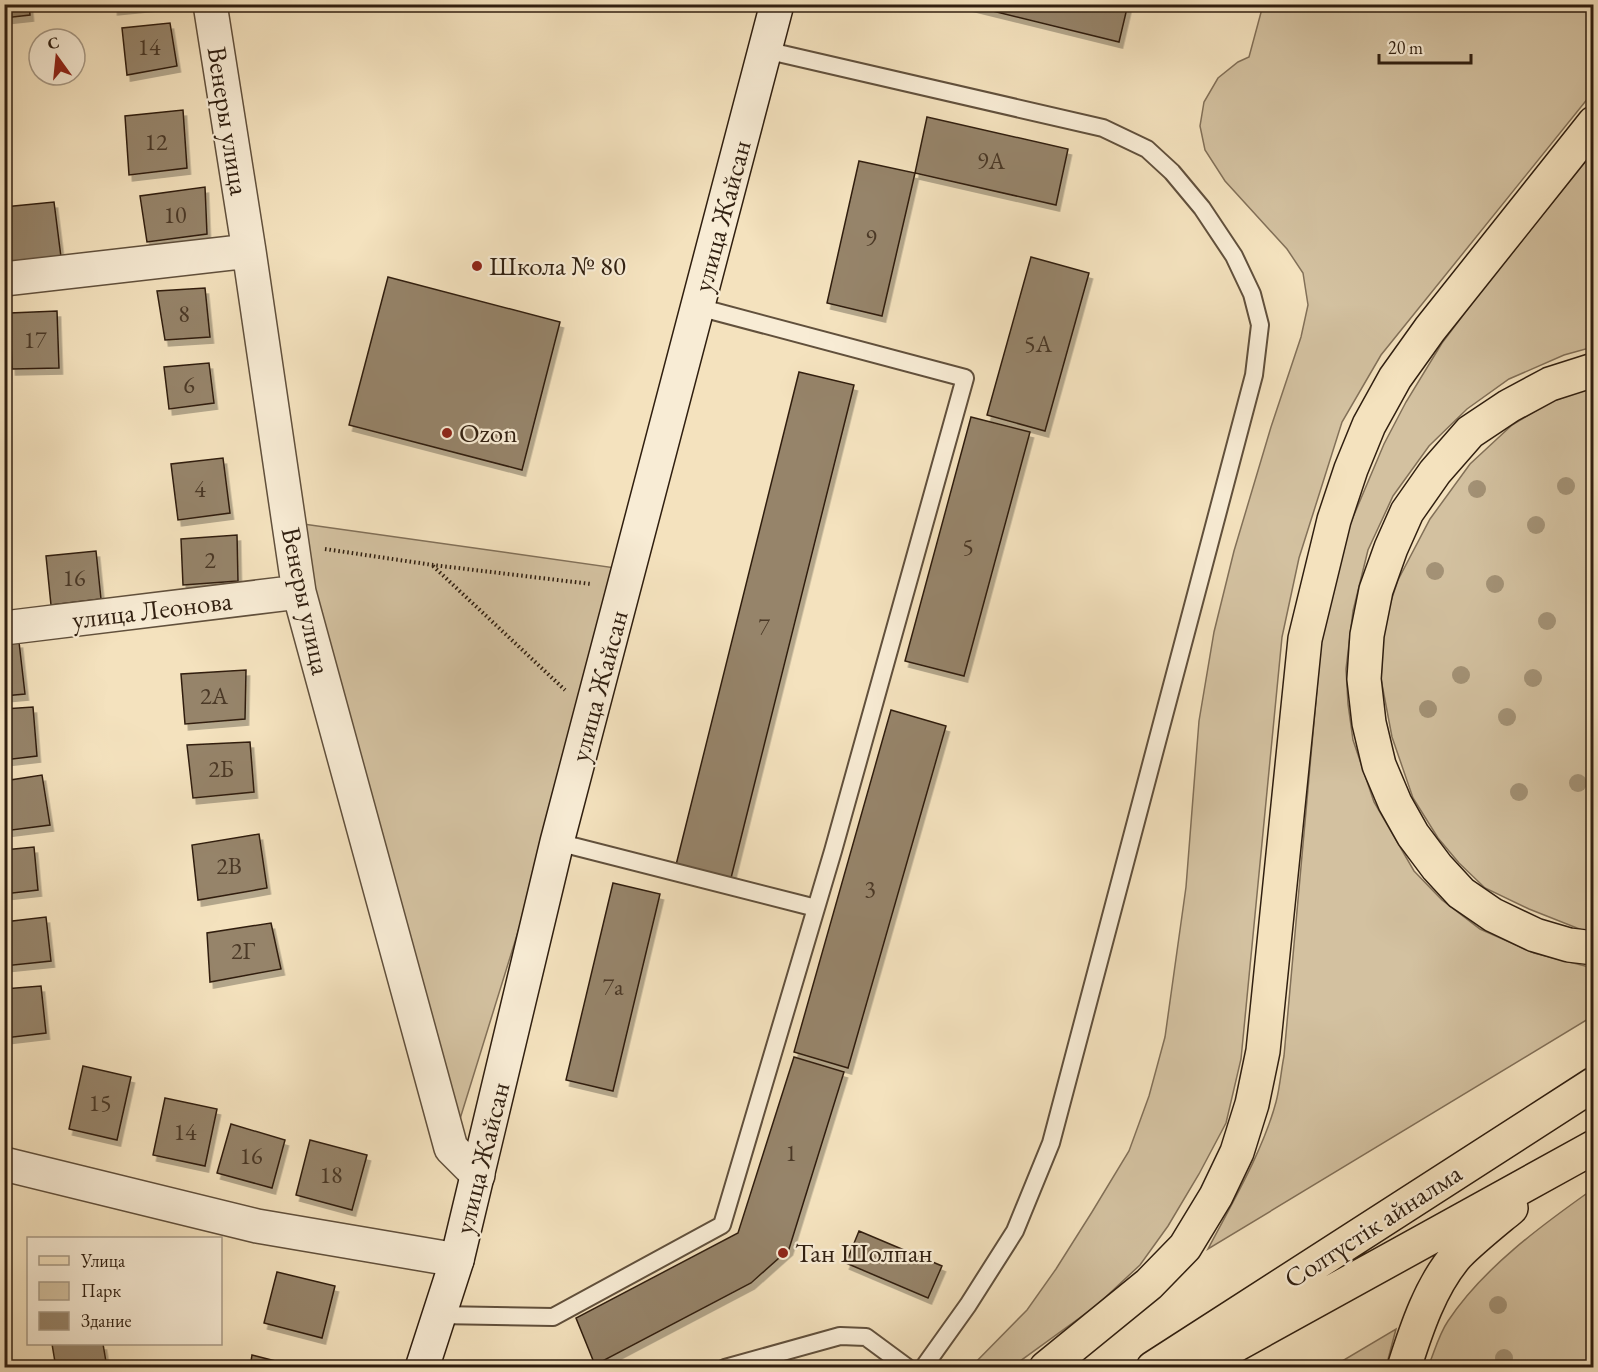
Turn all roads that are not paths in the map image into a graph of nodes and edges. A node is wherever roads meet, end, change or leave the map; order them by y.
1 (210, 4) edge
2 (777, 4) edge
3 (765, 50) junction
4 (1593, 123) edge
5 (249, 251) junction
6 (4, 279) edge
7 (698, 307) junction
8 (1593, 370) edge
9 (299, 592) junction
10 (4, 628) edge
11 (557, 842) junction
12 (816, 908) junction
13 (1593, 948) edge
14 (1593, 1084) edge
15 (1584, 1152) edge
16 (4, 1164) edge
17 (478, 1175) junction
18 (457, 1260) junction
19 (438, 1315) junction
20 (422, 1368) edge
21 (725, 1368) edge
22 (908, 1368) edge
23 (923, 1368) edge
24 (1046, 1368) edge
25 (1153, 1368) edge
26 (1194, 1368) edge
27 (1404, 1368) edge

1 - 5 street, Венеры улица
2 - 3 street, улица Жайсан
3 - 7 street, улица Жайсан
3 - 23 lane
4 - 24 main road
5 - 6 street
5 - 9 street, Венеры улица
7 - 11 street, улица Жайсан
7 - 12 lane
8 - 13 main road
9 - 10 street, улица Леонова
9 - 17 street, Венеры улица
11 - 12 lane
11 - 17 street, улица Жайсан
12 - 19 lane
14 - 25 main road, Солтүстік айналма
15 - 26 main road, Солтүстік айналма
15 - 27 main road
16 - 18 street
17 - 18 street, улица Жайсан
18 - 19 street, улица Жайсан
19 - 20 street, улица Жайсан
21 - 22 lane

